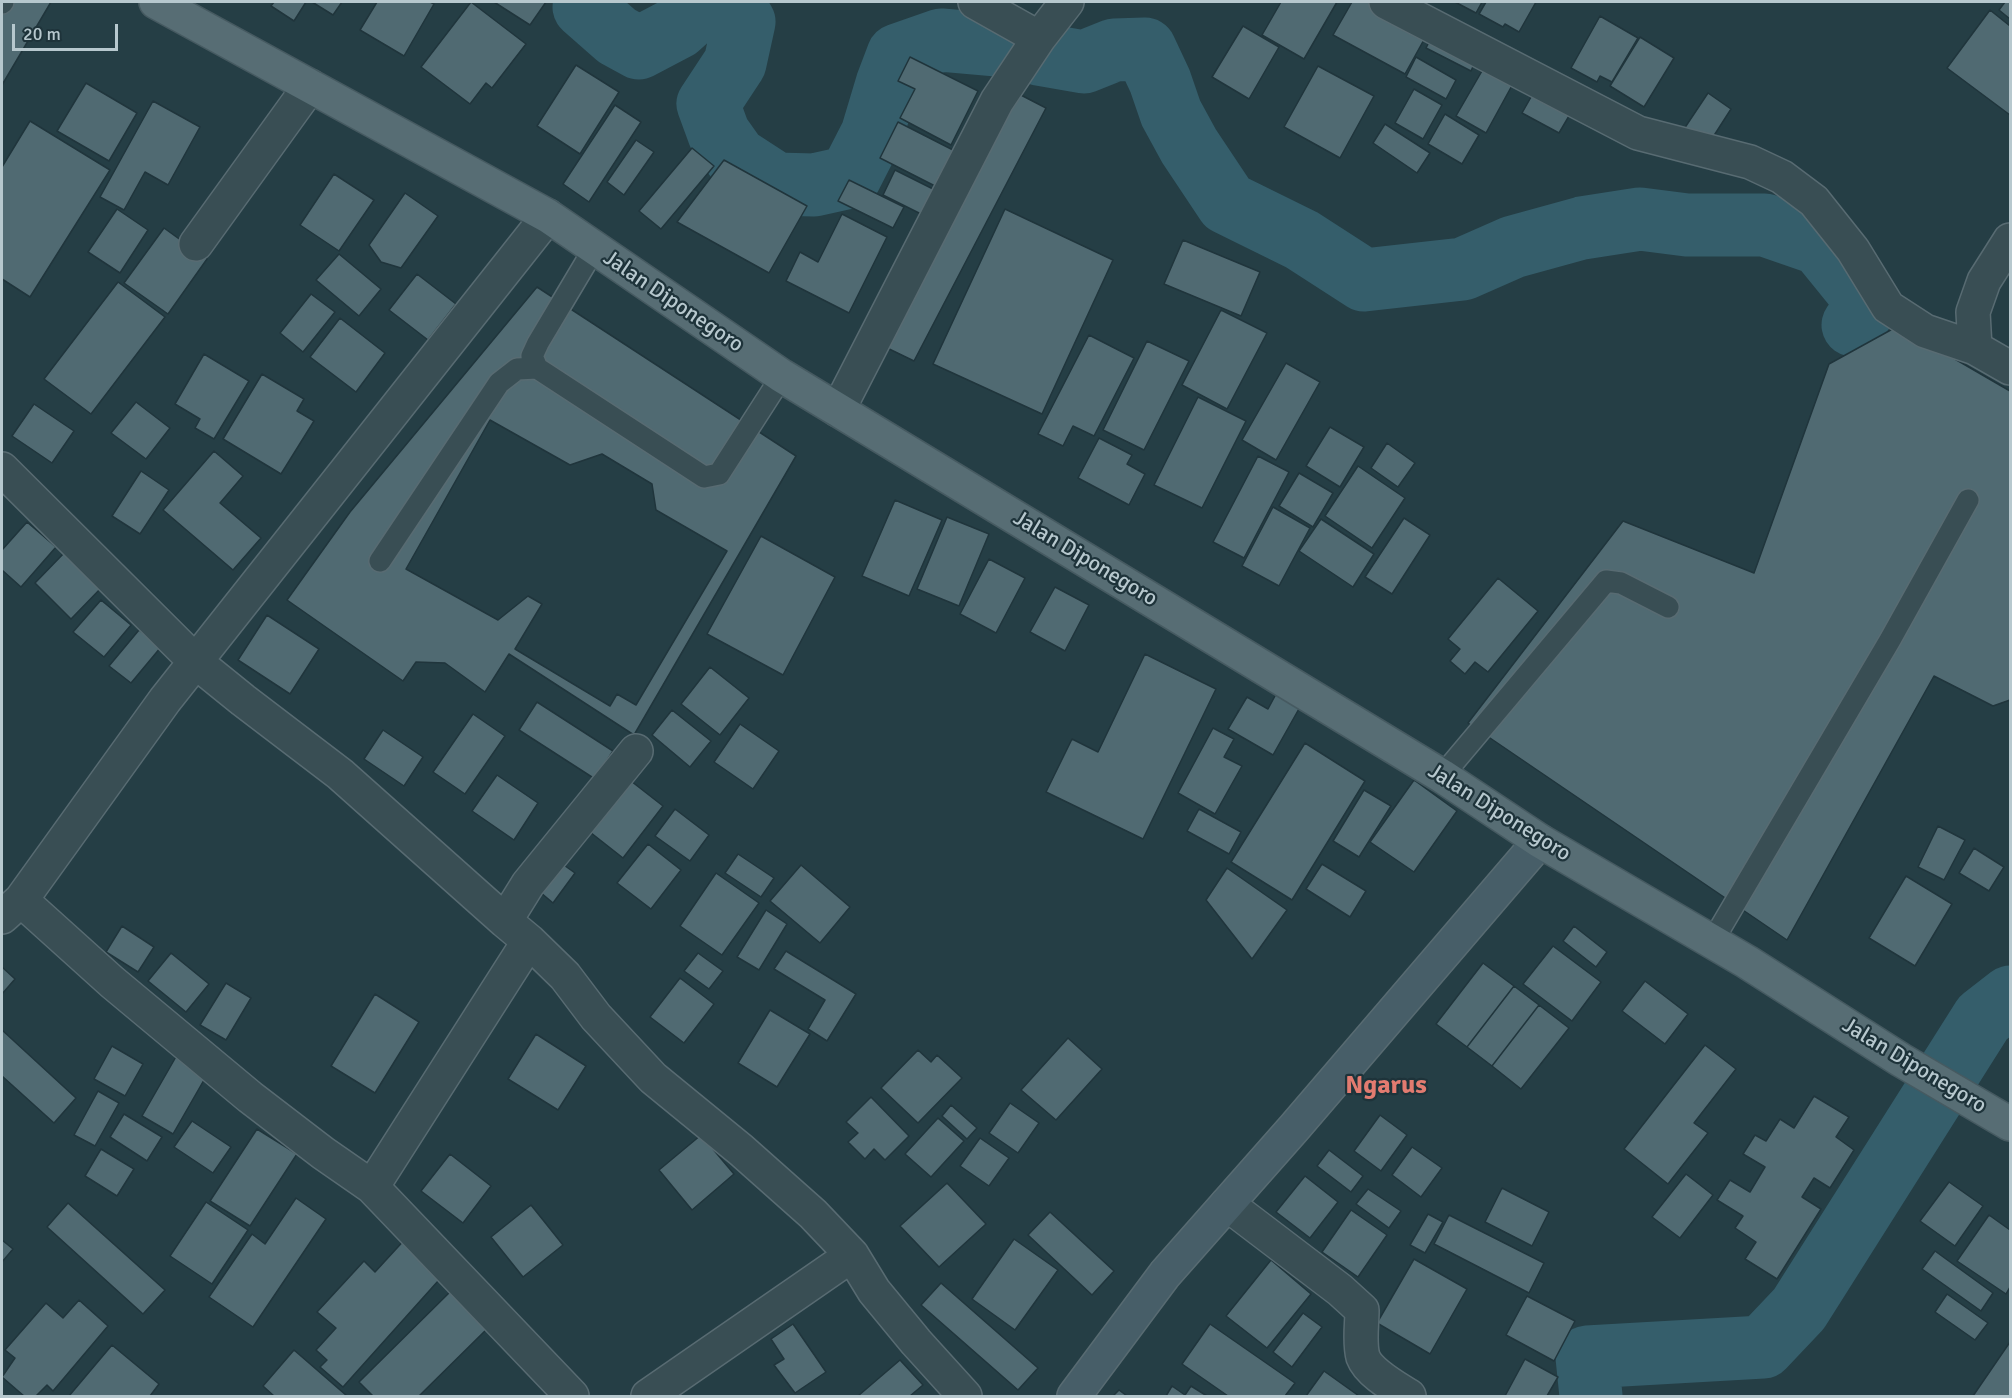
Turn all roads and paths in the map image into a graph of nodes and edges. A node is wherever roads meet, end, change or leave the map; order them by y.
1 (156, 2) edge
2 (975, 2) edge
3 (1067, 2) edge
4 (1386, 2) edge
5 (1039, 38) junction
6 (310, 86) junction
7 (548, 216) junction
8 (2010, 240) edge
9 (196, 244) dead end
10 (594, 249) junction
11 (1975, 348) junction
12 (537, 368) junction
13 (2010, 368) edge
14 (782, 376) junction
15 (838, 410) junction
16 (2, 469) edge
17 (1968, 500) dead end
18 (380, 561) dead end
19 (1668, 607) dead end
20 (196, 662) junction
21 (636, 751) dead end
22 (1442, 776) junction
23 (1540, 841) junction
24 (11, 909) edge
25 (517, 931) junction
26 (1712, 942) junction
27 (2010, 1124) edge
28 (372, 1187) junction
29 (1227, 1204) junction
30 (852, 1255) junction
31 (572, 1396) edge
32 (648, 1396) edge
33 (964, 1396) edge
34 (1074, 1396) edge
35 (1409, 1396) edge

1 - 6 main road, Jalan Diponegoro
2 - 5 street
3 - 5 street
4 - 11 street
5 - 15 street
6 - 7 main road, Jalan Diponegoro
6 - 9 street
7 - 10 main road, Jalan Diponegoro
7 - 20 street
8 - 11 street
10 - 12 lane
10 - 14 main road, Jalan Diponegoro
11 - 13 street
12 - 14 lane
12 - 18 lane
14 - 15 main road, Jalan Diponegoro
15 - 22 main road, Jalan Diponegoro
16 - 20 street
17 - 26 lane
19 - 22 lane
20 - 24 street
20 - 25 street
21 - 25 street
22 - 23 main road, Jalan Diponegoro
23 - 26 main road, Jalan Diponegoro
23 - 29 street
24 - 28 street
25 - 28 street
25 - 30 street
26 - 27 main road, Jalan Diponegoro
28 - 31 street
29 - 34 street
29 - 35 street
30 - 32 street
30 - 33 street

